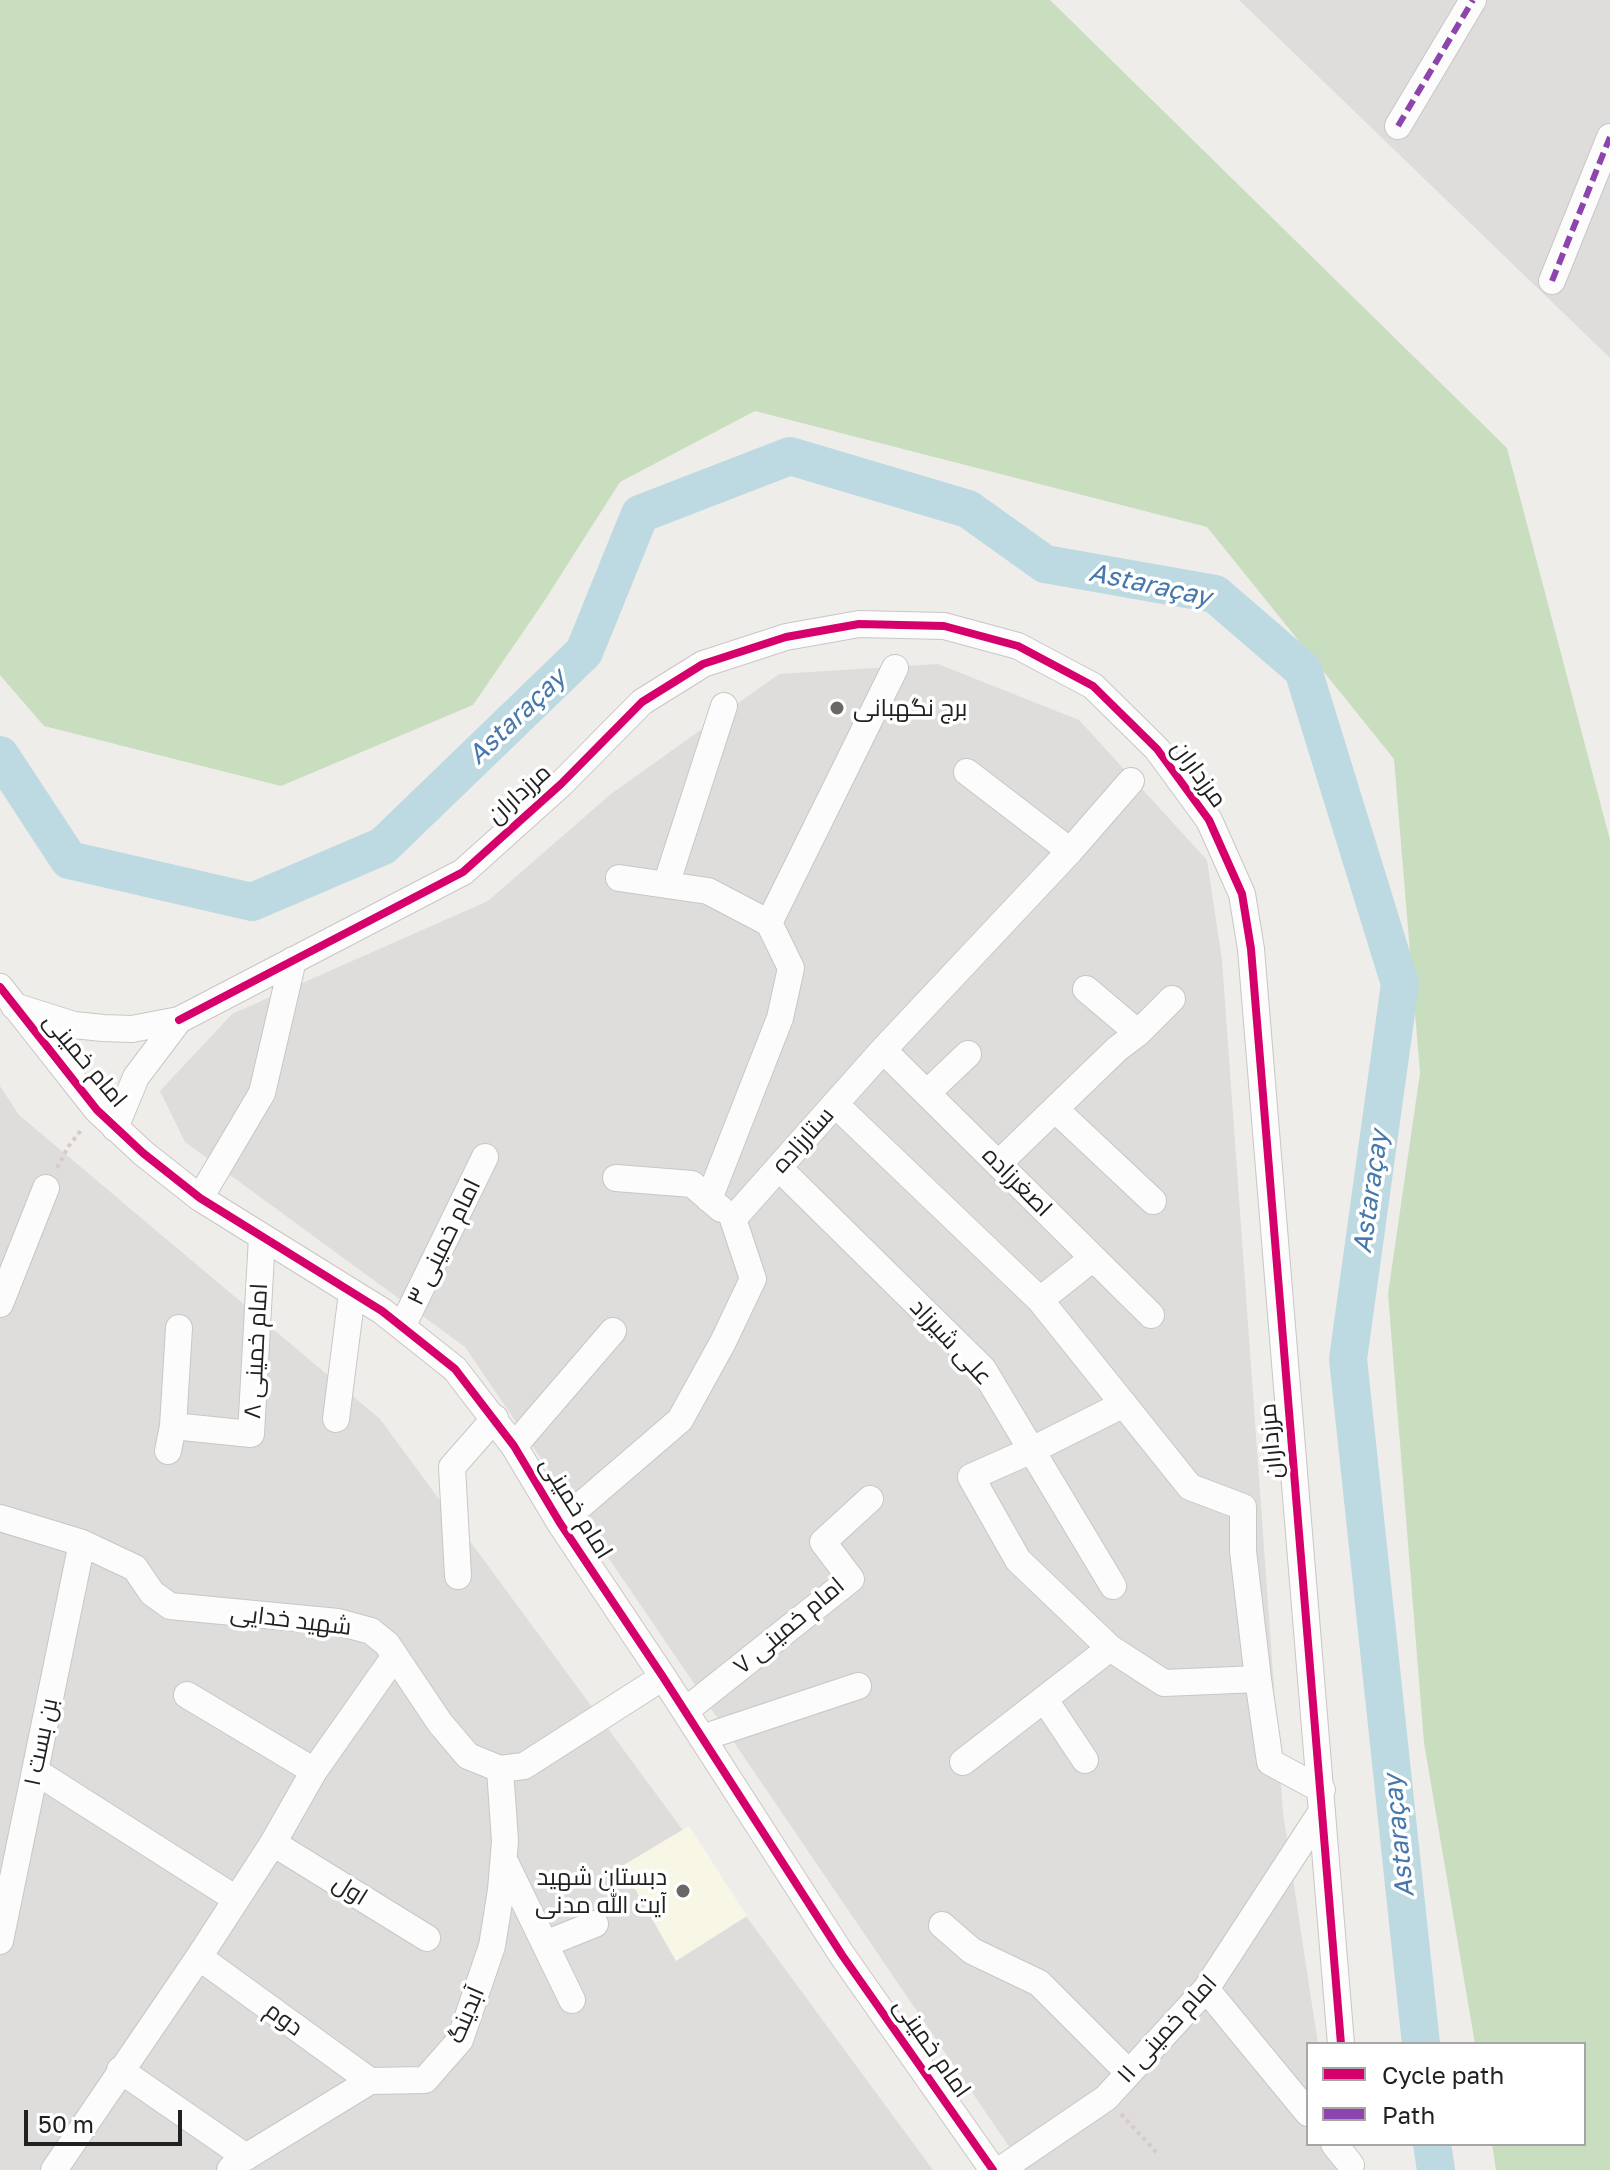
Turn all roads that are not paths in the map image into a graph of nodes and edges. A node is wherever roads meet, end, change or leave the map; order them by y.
1 (1473, 0) edge
2 (1398, 126) dead end
3 (1610, 137) edge
4 (1552, 281) dead end
5 (895, 668) dead end
6 (724, 706) dead end
7 (967, 772) dead end
8 (1131, 781) dead end
9 (1070, 851) junction
10 (619, 878) dead end
11 (666, 885) junction
12 (769, 923) junction
13 (293, 960) junction
14 (1086, 989) dead end
15 (7, 997) edge
16 (1172, 999) dead end
17 (179, 1020) junction
18 (1138, 1033) junction
19 (883, 1050) junction
20 (968, 1054) dead end
21 (927, 1093) junction
22 (835, 1104) junction
23 (1055, 1109) junction
24 (106, 1119) junction
25 (485, 1157) dead end
26 (998, 1164) junction
27 (779, 1168) junction
28 (616, 1178) dead end
29 (46, 1188) road end
30 (200, 1198) junction
31 (709, 1199) junction
32 (1153, 1201) dead end
33 (733, 1219) junction
34 (262, 1237) junction
35 (1093, 1258) junction
36 (352, 1293) junction
37 (1040, 1300) junction
38 (0, 1304) edge
39 (1151, 1315) dead end
40 (402, 1327) junction
41 (179, 1328) dead end
42 (613, 1331) dead end
43 (1124, 1404) junction
44 (495, 1418) junction
45 (336, 1419) dead end
46 (514, 1446) junction
47 (1032, 1450) junction
48 (870, 1499) dead end
49 (0, 1518) edge
50 (560, 1523) junction
51 (82, 1543) junction
52 (458, 1576) dead end
53 (1113, 1586) dead end
54 (1110, 1648) junction
55 (395, 1656) junction
56 (663, 1677) junction
57 (1258, 1679) junction
58 (858, 1686) dead end
59 (187, 1695) dead end
60 (1045, 1700) junction
61 (685, 1711) junction
62 (702, 1738) junction
63 (1085, 1760) dead end
64 (963, 1762) dead end
65 (500, 1769) junction
66 (35, 1771) junction
67 (314, 1771) junction
68 (1322, 1800) junction
69 (273, 1843) junction
70 (503, 1859) junction
71 (236, 1899) junction
72 (595, 1924) dead end
73 (942, 1925) dead end
74 (427, 1938) dead end
75 (0, 1941) edge
76 (545, 1944) junction
77 (199, 1957) junction
78 (1206, 1989) junction
79 (572, 2000) dead end
80 (1341, 2042) edge
81 (120, 2070) junction
82 (1128, 2072) junction
83 (370, 2081) junction
84 (1306, 2111) edge
85 (1336, 2146) edge
86 (1351, 2160) edge
87 (238, 2163) edge
88 (54, 2170) edge
89 (993, 2170) edge
90 (1000, 2170) edge

1 - 2 street
3 - 4 street
5 - 12 street
6 - 11 street
7 - 9 street
8 - 9 street, ستارزاده
9 - 19 street, ستارزاده
10 - 11 street
11 - 12 street
12 - 31 street
13 - 17 street, مرزداران
13 - 30 street
13 - 68 street, مرزداران
14 - 18 street
15 - 17 street, مرزداران
15 - 24 street, امام خمینی
16 - 18 street
17 - 24 street, مرزداران
18 - 23 street
19 - 21 street, اصغرزاده
19 - 22 street, ستارزاده
20 - 21 street
21 - 26 street, اصغرزاده
22 - 27 street, ستارزاده
22 - 37 street
23 - 26 street
23 - 32 street
24 - 30 street, امام خمینی
25 - 40 street, امام خمینی ۳
26 - 35 street, اصغرزاده
27 - 33 street, ستارزاده
27 - 47 street, علی شیرزاد
28 - 31 street
29 - 38 street
30 - 34 street, امام خمینی
31 - 33 street
33 - 50 street
34 - 36 street, امام خمینی
34 - 41 street, امام خمینی ۸
35 - 37 street
35 - 39 street, اصغرزاده
36 - 40 street, امام خمینی
36 - 45 street
37 - 43 street
40 - 44 street, امام خمینی
42 - 46 street
43 - 47 street
43 - 57 street
44 - 46 street, امام خمینی
44 - 52 street
46 - 50 street, امام خمینی
47 - 53 street, علی شیرزاد
47 - 54 street
48 - 61 street, امام خمینی ۷
49 - 51 street, شهید خدایی
50 - 56 street, امام خمینی
51 - 55 street, شهید خدایی
51 - 66 street, بن بست ۱
54 - 57 street
54 - 60 street
55 - 65 street, شهید خدایی
55 - 67 street
56 - 61 street, امام خمینی
56 - 65 street
57 - 68 street
58 - 62 street
59 - 67 street
60 - 63 street
60 - 64 street
61 - 62 street, امام خمینی
62 - 89 street, امام خمینی
65 - 70 street, آبدینگ
66 - 71 street
66 - 75 street, بن بست ۱
67 - 69 street
68 - 78 street, امام خمینی ۱۱
68 - 80 street, مرزداران
69 - 71 street
69 - 74 street, اول
70 - 76 street
70 - 83 street, آبدینگ
71 - 77 street
72 - 76 street
73 - 82 street
76 - 79 street
77 - 81 street
77 - 83 street, دوم
78 - 82 street, امام خمینی ۱۱
78 - 84 street
81 - 87 street
81 - 88 street
82 - 90 street, امام خمینی ۱۱
83 - 87 street
85 - 86 street

